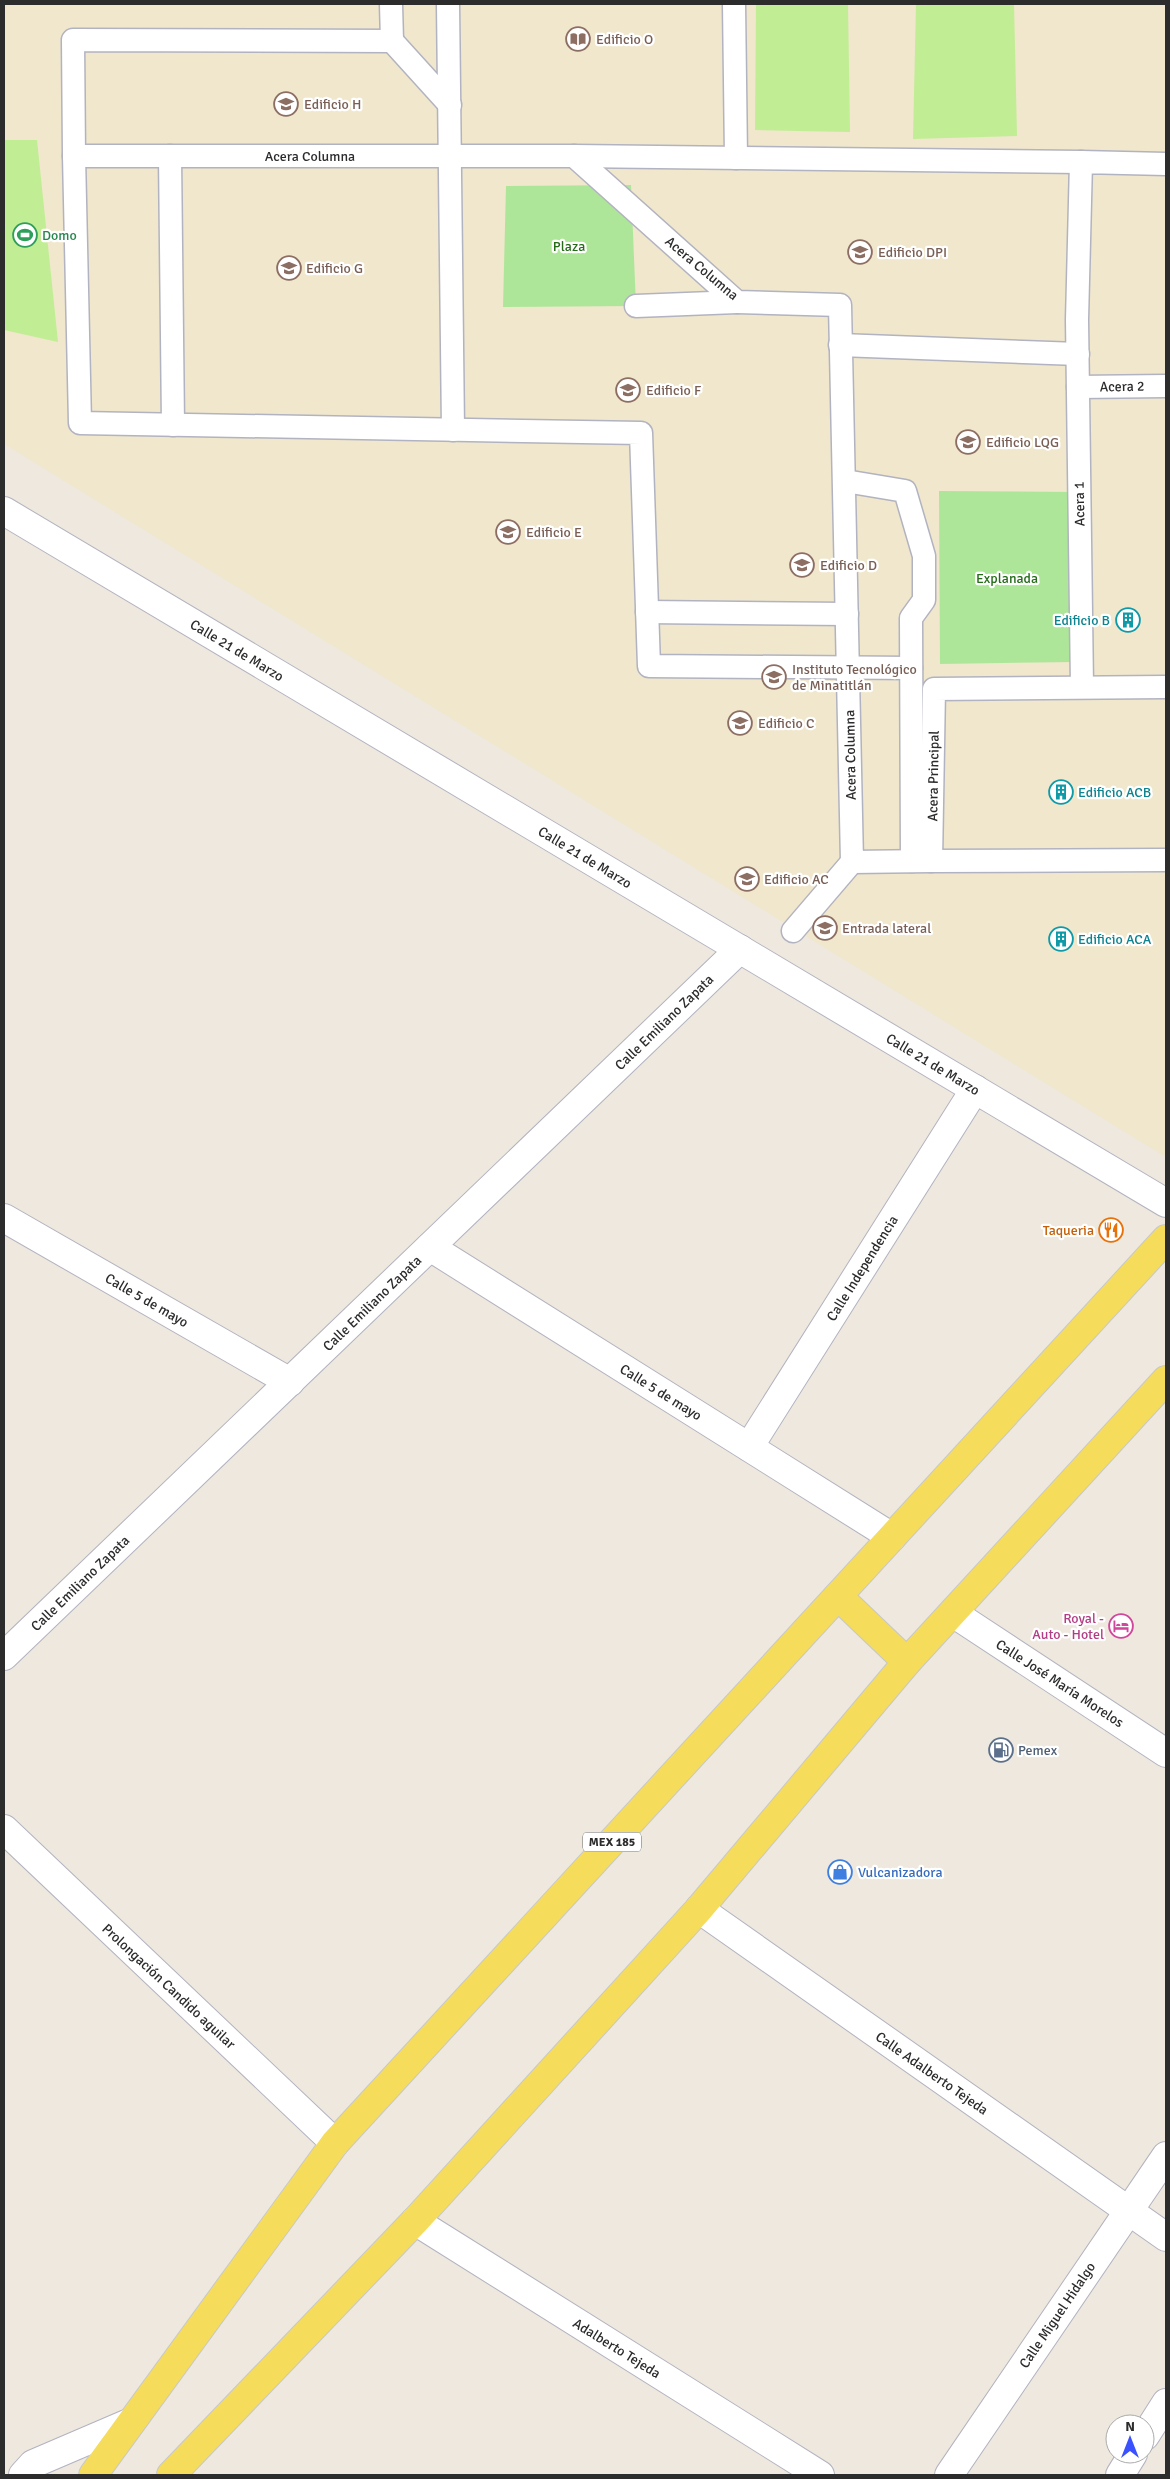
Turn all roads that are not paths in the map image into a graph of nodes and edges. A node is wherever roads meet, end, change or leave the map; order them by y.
1 (391, 4) edge
2 (448, 4) edge
3 (734, 4) edge
4 (392, 41) junction
5 (450, 105) junction
6 (74, 156) junction
7 (170, 156) junction
8 (451, 156) junction
9 (574, 156) junction
10 (736, 158) junction
11 (1081, 162) junction
12 (1166, 164) edge
13 (737, 302) junction
14 (636, 306) dead end
15 (840, 345) junction
16 (1078, 354) junction
17 (1166, 386) edge
18 (1078, 387) junction
19 (173, 425) junction
20 (453, 430) junction
21 (845, 481) junction
22 (4, 511) edge
23 (647, 612) junction
24 (847, 614) junction
25 (848, 668) junction
26 (911, 668) junction
27 (1082, 687) junction
28 (1166, 687) edge
29 (1166, 860) edge
30 (922, 861) junction
31 (852, 862) junction
32 (793, 931) dead end
33 (740, 949) junction
34 (975, 1089) junction
35 (1166, 1203) edge
36 (4, 1218) edge
37 (1166, 1239) edge
38 (430, 1247) junction
39 (1166, 1380) edge
40 (290, 1382) junction
41 (749, 1447) junction
42 (892, 1537) junction
43 (838, 1596) junction
44 (953, 1613) junction
45 (4, 1656) edge
46 (908, 1662) junction
47 (1166, 1753) edge
48 (4, 1829) edge
49 (699, 1909) junction
50 (335, 2143) junction
51 (1166, 2156) edge
52 (1128, 2211) junction
53 (415, 2220) junction
54 (1166, 2237) edge
55 (1166, 2403) edge
56 (1155, 2420) edge
57 (131, 2422) junction
58 (1127, 2464) edge
59 (23, 2475) edge
60 (93, 2475) edge
61 (171, 2475) edge
62 (820, 2475) edge
63 (949, 2475) edge
64 (1120, 2475) edge

1 - 4 lane
2 - 5 lane
3 - 10 lane
4 - 5 lane
4 - 6 lane
5 - 8 lane
6 - 7 lane, Acera Columna
6 - 19 lane
7 - 8 lane, Acera Columna
7 - 19 lane
8 - 9 lane, Acera Columna
8 - 20 lane
9 - 10 lane
9 - 13 lane, Acera Columna
10 - 11 lane
11 - 12 lane
11 - 16 lane, Acera 1
13 - 14 lane
13 - 15 lane, Acera Columna
15 - 16 lane
15 - 21 lane, Acera Columna
16 - 18 lane, Acera 1
17 - 18 lane, Acera 2
18 - 27 lane, Acera 1
19 - 20 lane
20 - 23 lane
21 - 24 lane, Acera Columna
21 - 26 lane
22 - 33 street, Calle 21 de Marzo
23 - 24 lane
23 - 25 lane
24 - 25 lane, Acera Columna
25 - 26 lane
25 - 31 lane, Acera Columna
26 - 30 lane
27 - 28 lane, Acera Principal
27 - 30 lane, Acera Principal
29 - 30 lane
30 - 31 lane
31 - 32 lane
33 - 34 street, Calle 21 de Marzo
33 - 38 street, Calle Emiliano Zapata
34 - 35 street, Calle 21 de Marzo
34 - 41 street, Calle Independencia
36 - 40 street, Calle 5 de mayo
37 - 42 main road, MEX 185
38 - 40 street, Calle Emiliano Zapata
38 - 41 street, Calle 5 de mayo
39 - 44 main road
40 - 45 street, Calle Emiliano Zapata
41 - 42 street, Calle 5 de mayo
42 - 43 main road, MEX 185
43 - 46 main road
43 - 50 main road, MEX 185
44 - 46 main road
44 - 47 street, Calle José María Morelos
46 - 49 main road
48 - 50 street, Prolongación Candido aguilar
49 - 52 street, Calle Adalberto Tejeda
49 - 53 main road
50 - 57 main road, MEX 185
51 - 52 street, Calle Miguel Hidalgo
52 - 54 street, Calle Adalberto Tejeda
52 - 63 street, Calle Miguel Hidalgo
53 - 61 main road
53 - 62 street, Adalberto Tejeda
55 - 56 street
57 - 59 street
57 - 60 main road, MEX 185
58 - 64 street

